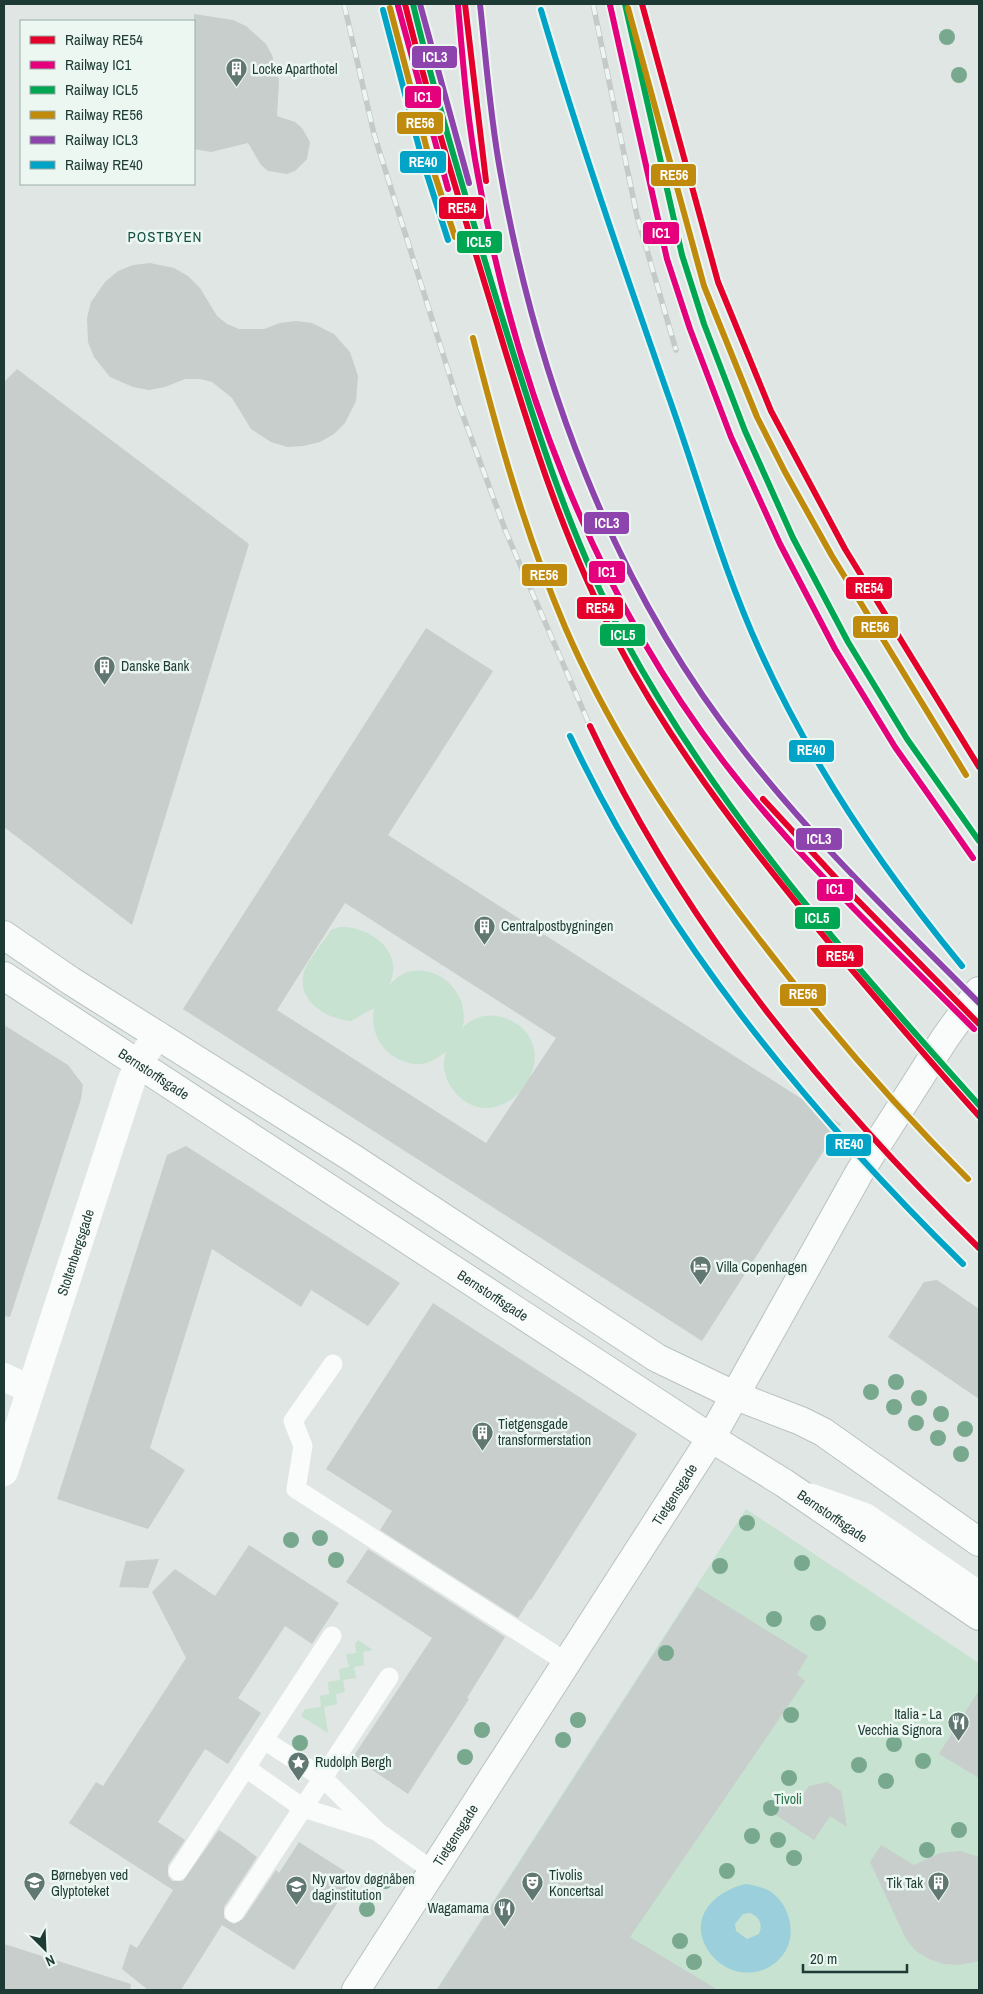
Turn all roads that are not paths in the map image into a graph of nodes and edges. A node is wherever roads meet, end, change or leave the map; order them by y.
1 (4, 935) edge
2 (4, 976) edge
3 (979, 991) edge
4 (157, 1035) junction
5 (138, 1064) junction
6 (333, 1364) dead end
7 (4, 1376) edge
8 (29, 1389) junction
9 (736, 1396) junction
10 (711, 1438) junction
11 (4, 1472) edge
12 (784, 1483) junction
13 (979, 1542) edge
14 (979, 1590) edge
15 (979, 1616) edge
16 (332, 1636) dead end
17 (566, 1662) junction
18 (389, 1677) dead end
19 (264, 1740) junction
20 (246, 1768) junction
21 (323, 1778) junction
22 (303, 1808) junction
23 (378, 1832) junction
24 (178, 1871) dead end
25 (433, 1871) junction
26 (234, 1913) dead end
27 (356, 1990) edge

1 - 4 street
2 - 5 street, Bernstorffsgade
3 - 9 street, Tietgensgade
4 - 5 street, Stoltenbergsgade
4 - 9 street
5 - 8 street, Stoltenbergsgade
5 - 10 street, Bernstorffsgade
6 - 17 lane
7 - 8 street
8 - 11 street, Stoltenbergsgade
9 - 10 street, Tietgensgade
9 - 13 street
10 - 12 street, Bernstorffsgade
10 - 17 street, Tietgensgade
12 - 14 lane
12 - 15 street, Bernstorffsgade
16 - 19 lane
17 - 25 street, Tietgensgade
18 - 21 lane
19 - 20 lane
19 - 21 lane
20 - 22 lane
20 - 24 lane
21 - 22 lane
21 - 23 lane
22 - 23 lane
22 - 26 lane
23 - 25 lane
25 - 27 street, Tietgensgade

